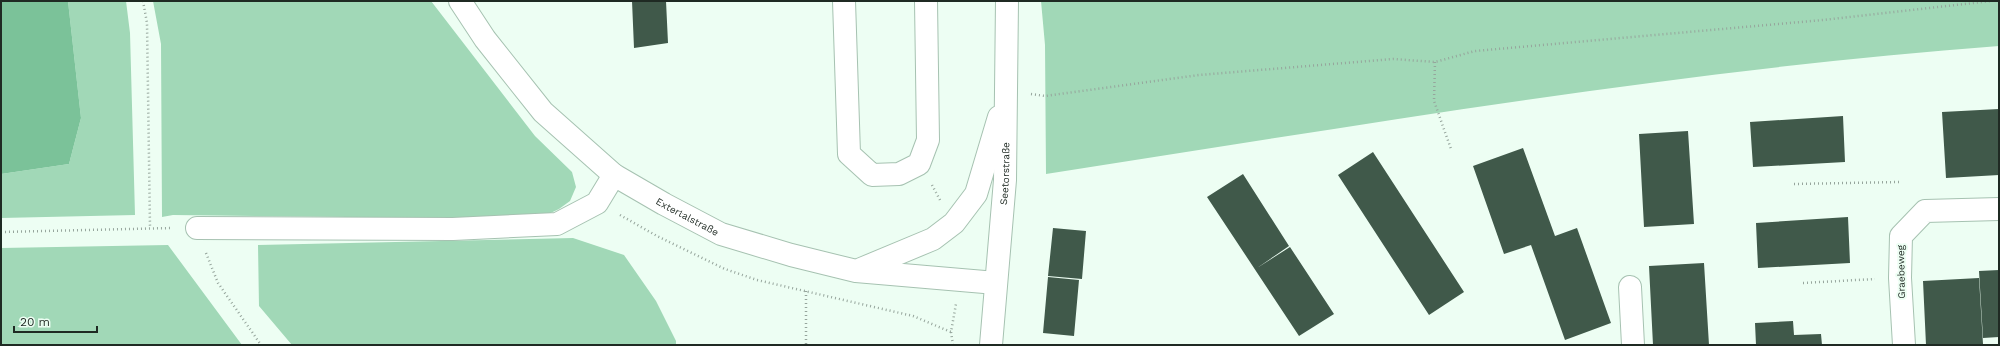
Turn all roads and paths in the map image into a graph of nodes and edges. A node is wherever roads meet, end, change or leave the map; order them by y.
1 (143, 1) edge
2 (460, 1) edge
3 (844, 1) edge
4 (926, 1) edge
5 (1007, 1) edge
6 (1991, 1) edge
7 (1435, 62) junction
8 (1007, 91) junction
9 (1451, 149) dead end
10 (919, 164) junction
11 (614, 175) junction
12 (1900, 182) dead end
13 (1794, 184) dead end
14 (1999, 209) edge
15 (954, 223) junction
16 (150, 227) junction
17 (197, 228) junction
18 (1, 232) edge
19 (856, 271) junction
20 (1900, 278) junction
21 (996, 282) junction
22 (1803, 283) dead end
23 (1630, 287) dead end
24 (806, 291) dead end
25 (951, 332) dead end
26 (262, 345) edge
27 (806, 345) edge
28 (952, 345) edge
29 (991, 345) edge
30 (1633, 345) edge
31 (1904, 345) edge

1 - 16 path
2 - 11 street, Extertalstraße
3 - 10 street
4 - 10 street
5 - 8 street, Seetorstraße
6 - 7 path
7 - 8 path
7 - 9 path
8 - 15 street
8 - 21 street, Seetorstraße
10 - 15 path
11 - 17 street
11 - 19 street, Extertalstraße
12 - 13 path
14 - 20 street, Graebeweg
15 - 19 street
16 - 17 path
16 - 18 path
17 - 26 path
19 - 21 street, Extertalstraße
20 - 22 path
20 - 31 street, Graebeweg
21 - 29 street, Seetorstraße
23 - 30 street
24 - 27 path
25 - 28 path

